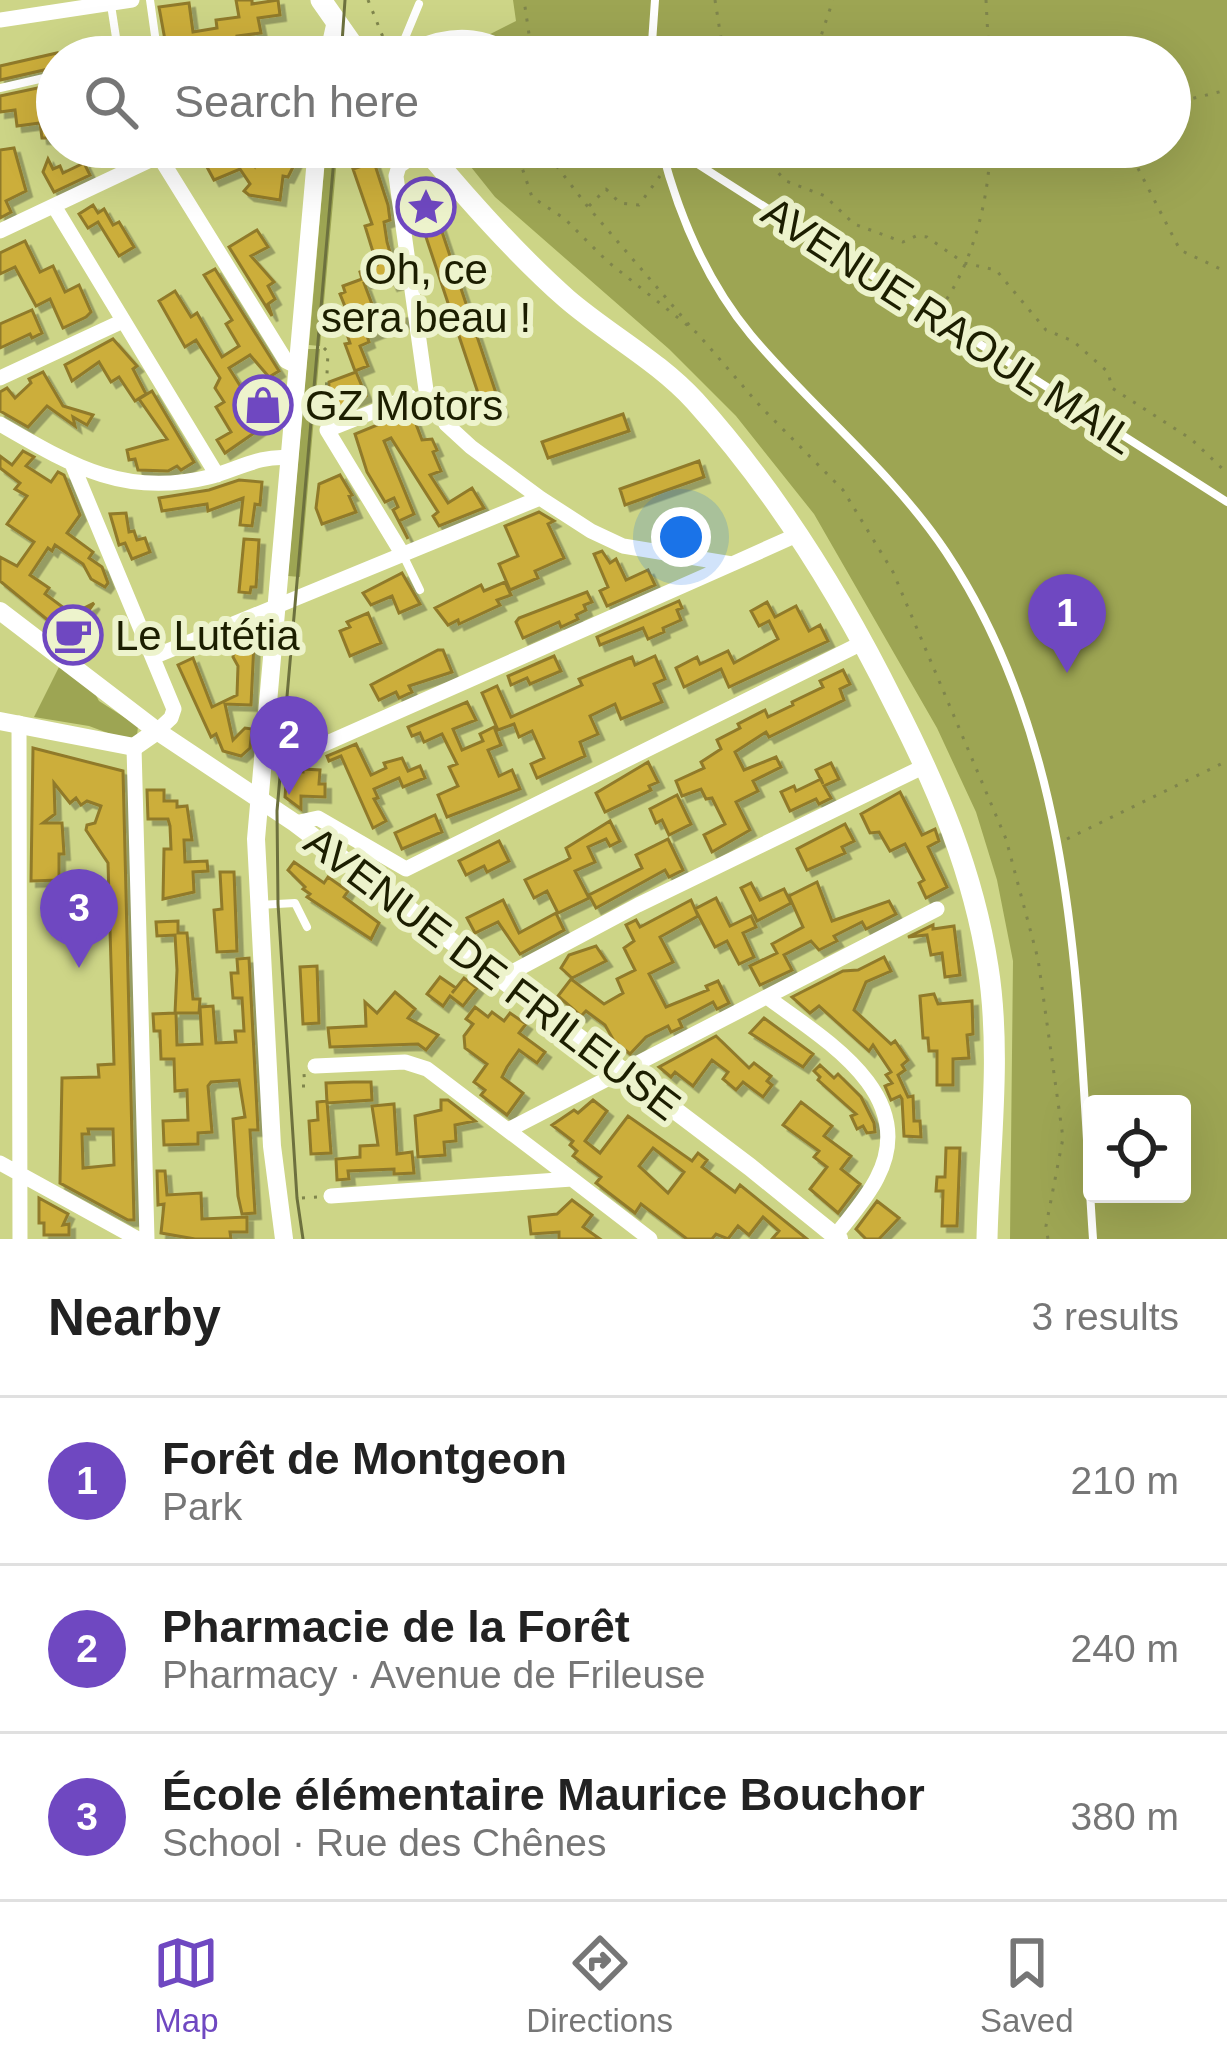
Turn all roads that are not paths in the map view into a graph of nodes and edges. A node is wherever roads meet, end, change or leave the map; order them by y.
1 (132, 0) edge
2 (150, 0) edge
3 (321, 0) edge
4 (655, 0) edge
5 (111, 3) junction
6 (418, 4) dead end
7 (0, 20) edge
8 (336, 22) junction
9 (116, 36) edge
10 (155, 36) edge
11 (333, 36) edge
12 (346, 36) edge
13 (405, 36) edge
14 (438, 36) edge
15 (485, 36) edge
16 (652, 36) edge
17 (36, 80) edge
18 (0, 88) edge
19 (132, 168) edge
20 (167, 168) edge
21 (316, 168) edge
22 (398, 168) edge
23 (442, 168) edge
24 (667, 168) edge
25 (704, 168) edge
26 (54, 206) junction
27 (0, 231) edge
28 (123, 321) junction
29 (298, 367) junction
30 (0, 378) edge
31 (410, 397) dead end
32 (0, 424) edge
33 (290, 458) junction
34 (73, 466) junction
35 (217, 475) junction
36 (540, 498) junction
37 (1227, 502) edge
38 (799, 534) junction
39 (403, 555) junction
40 (732, 564) junction
41 (420, 590) dead end
42 (277, 608) junction
43 (0, 610) edge
44 (864, 642) junction
45 (153, 657) junction
46 (9, 722) edge
47 (157, 731) junction
48 (134, 747) junction
49 (302, 754) dead end
50 (927, 765) junction
51 (260, 799) junction
52 (296, 824) junction
53 (258, 905) junction
54 (938, 909) dead end
55 (308, 927) dead end
56 (499, 979) junction
57 (767, 997) junction
58 (310, 1070) road end
59 (622, 1071) junction
60 (508, 1130) junction
61 (0, 1163) edge
62 (19, 1174) junction
63 (572, 1179) junction
64 (331, 1196) dead end
65 (836, 1238) edge
66 (20, 1239) edge
67 (143, 1239) edge
68 (284, 1239) edge
69 (650, 1239) edge
70 (987, 1239) edge
71 (1093, 1239) edge

1 - 5 street
2 - 10 lane
3 - 8 main road
4 - 16 lane
5 - 7 street
5 - 9 lane
6 - 13 lane
8 - 11 street
8 - 12 main road
14 - 15 lane
17 - 18 lane
19 - 26 street
20 - 29 street
21 - 29 street
22 - 36 street
23 - 38 main road
24 - 71 lane
25 - 37 lane, AVENUE RAOUL MAIL
26 - 27 street
26 - 28 street
28 - 30 street
28 - 35 street
29 - 33 street
31 - 39 street
32 - 34 street
33 - 35 street
33 - 42 street
34 - 35 street
34 - 45 street
36 - 39 street
36 - 40 street
38 - 40 street
38 - 44 main road
39 - 41 lane
39 - 42 street
40 - 49 street
42 - 45 street
42 - 51 street
43 - 47 street, AVENUE DE FRILEUSE
44 - 50 main road
44 - 52 street
45 - 47 street
46 - 48 street
46 - 62 street
47 - 48 street
47 - 51 street, AVENUE DE FRILEUSE
48 - 67 street
50 - 56 street
50 - 70 main road
51 - 52 street, AVENUE DE FRILEUSE
51 - 53 street
52 - 56 street, AVENUE DE FRILEUSE
53 - 55 lane
53 - 68 street
54 - 57 street
56 - 59 street, AVENUE DE FRILEUSE
57 - 59 street
57 - 65 street
58 - 60 street
59 - 60 street
59 - 65 street, AVENUE DE FRILEUSE
60 - 63 street
61 - 62 street
62 - 66 street
62 - 67 street
63 - 64 street
63 - 69 street

